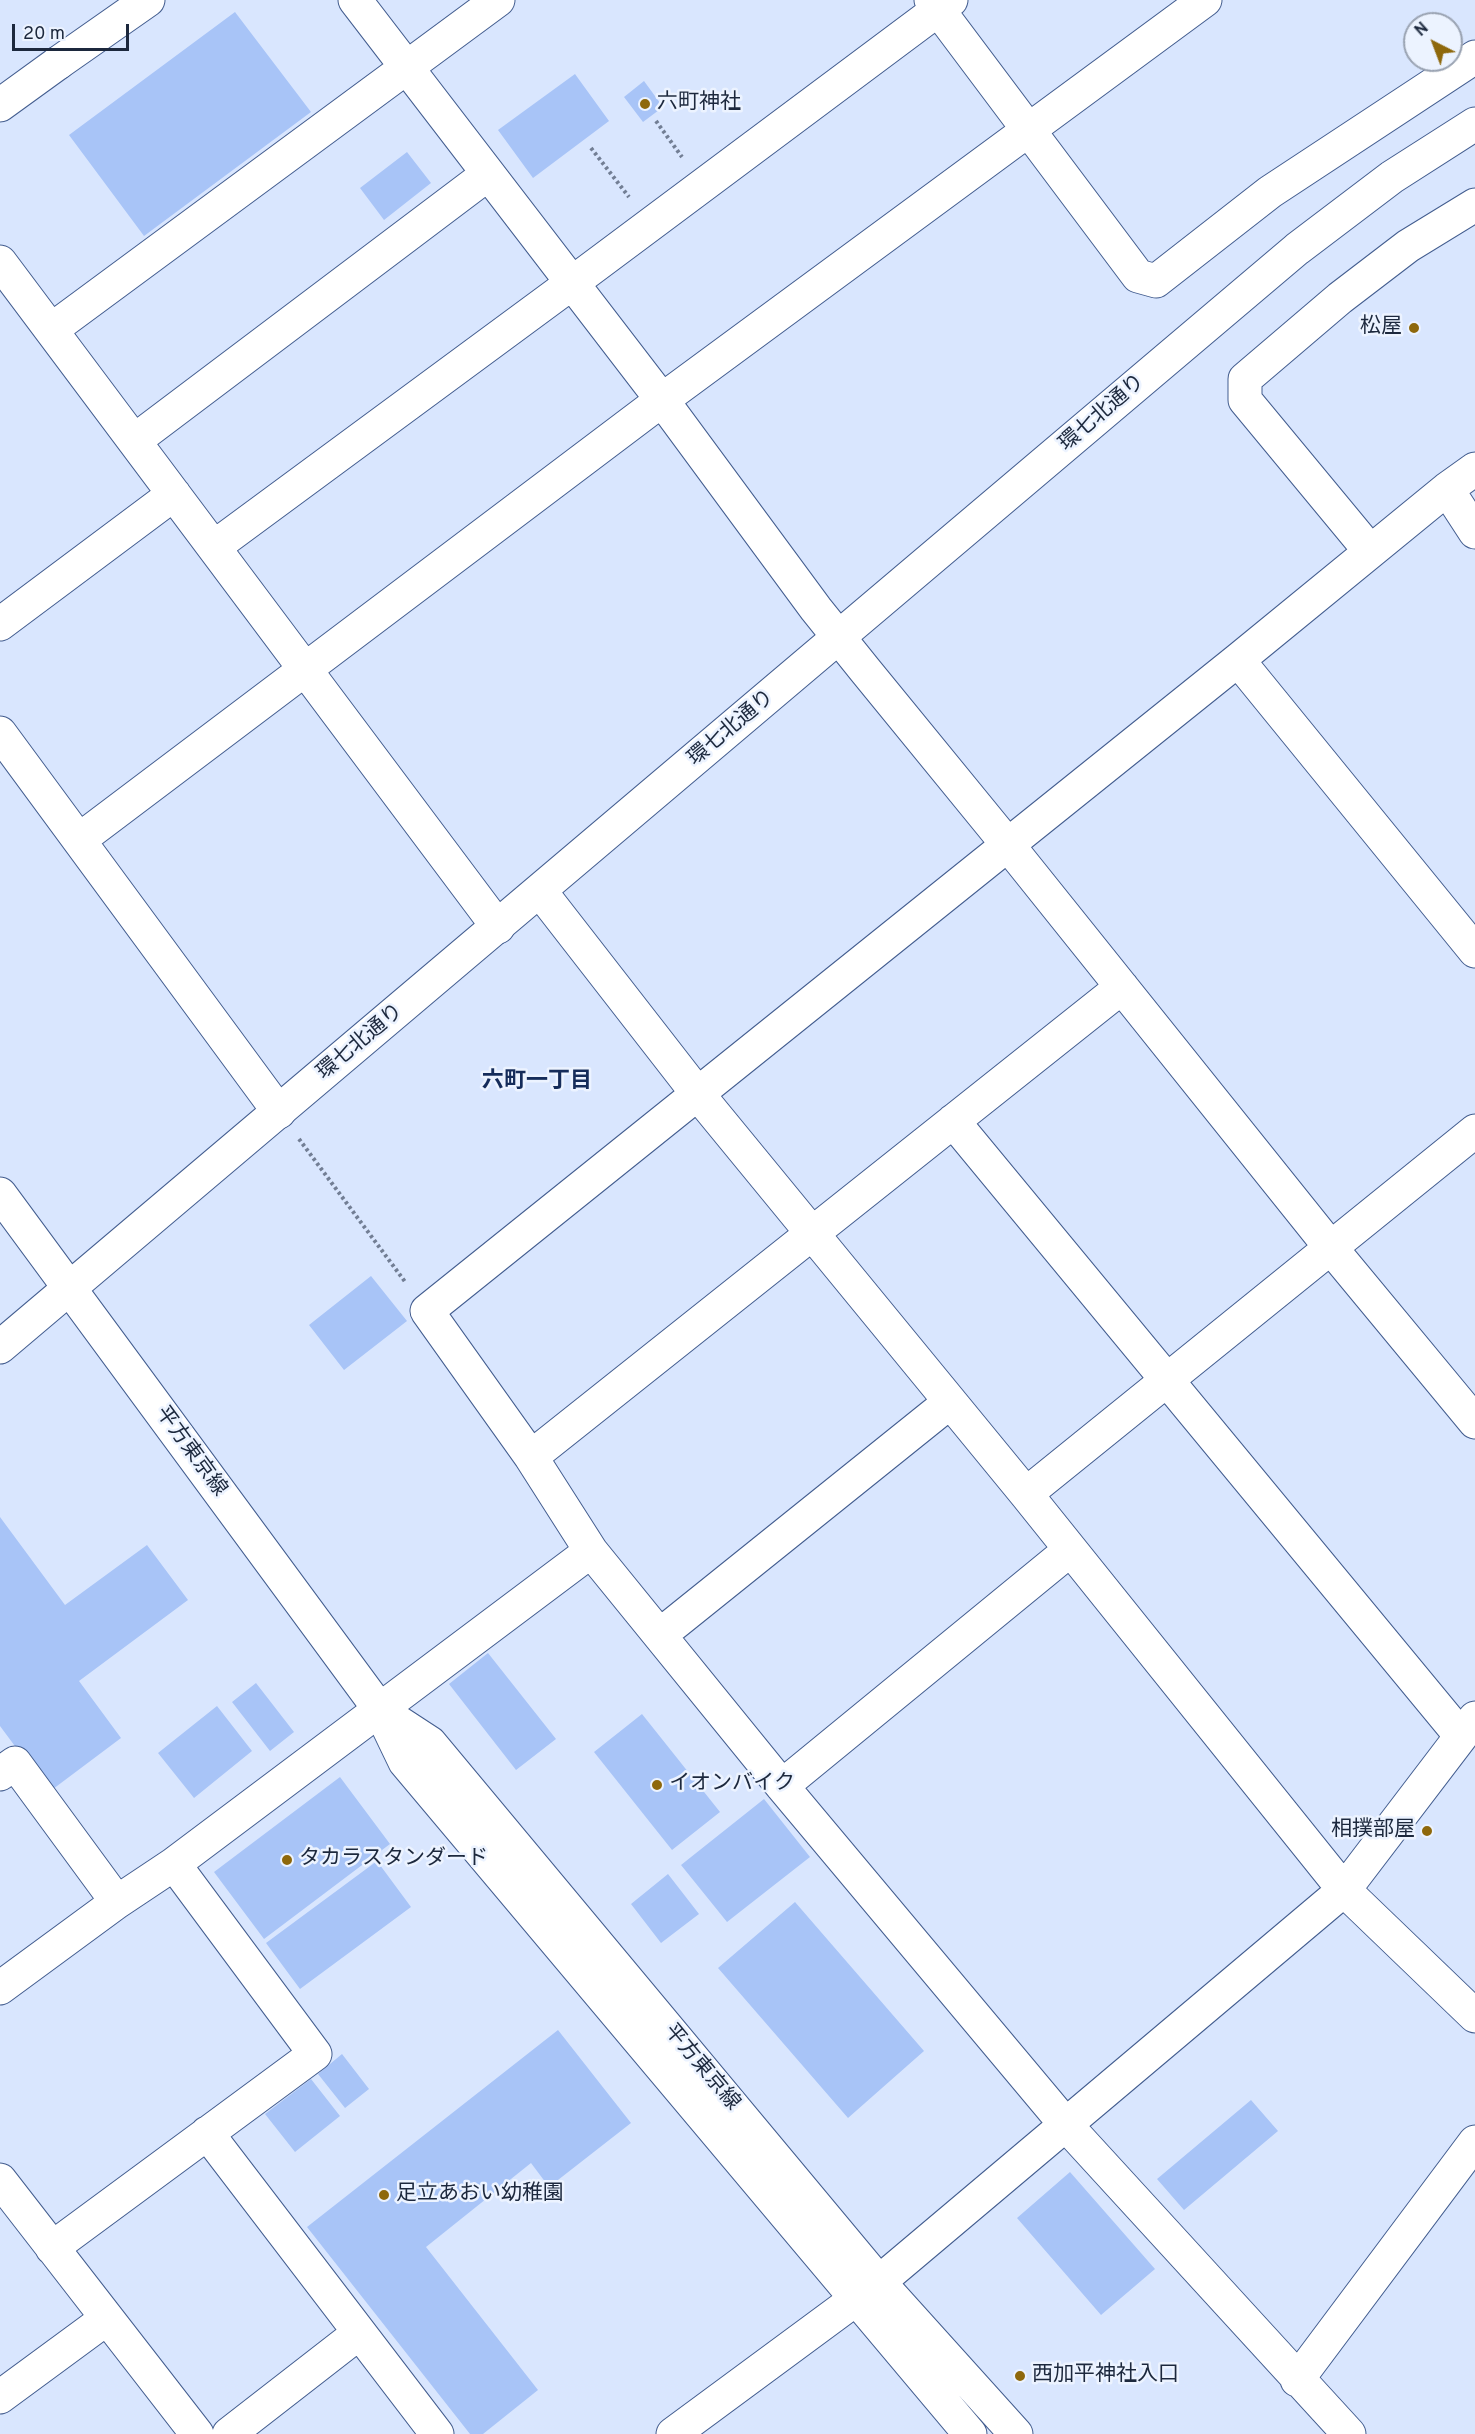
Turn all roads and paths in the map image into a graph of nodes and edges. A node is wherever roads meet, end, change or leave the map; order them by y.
1 (148, 0) edge
2 (355, 0) edge
3 (498, 0) edge
4 (1205, 0) edge
5 (940, 3) edge
6 (110, 11) edge
7 (1475, 57) edge
8 (407, 68) junction
9 (0, 105) edge
10 (1475, 124) edge
11 (1029, 130) junction
12 (591, 148) dead end
13 (488, 174) junction
14 (1475, 205) edge
15 (669, 211) junction
16 (0, 262) edge
17 (572, 283) junction
18 (51, 330) junction
19 (662, 400) junction
20 (135, 441) junction
21 (1475, 469) edge
22 (1447, 489) junction
23 (174, 494) junction
24 (1475, 532) edge
25 (214, 547) junction
26 (1370, 551) junction
27 (0, 624) edge
28 (840, 638) junction
29 (1238, 660) junction
30 (307, 670) junction
31 (0, 733) edge
32 (79, 840) junction
33 (1008, 845) junction
34 (540, 891) junction
35 (498, 927) junction
36 (1475, 951) edge
37 (1122, 987) junction
38 (698, 1093) junction
39 (279, 1112) junction
40 (953, 1121) junction
41 (1475, 1131) edge
42 (0, 1194) edge
43 (813, 1234) junction
44 (1330, 1248) junction
45 (69, 1288) junction
46 (427, 1311) junction
47 (0, 1347) edge
48 (1167, 1380) junction
49 (950, 1402) junction
50 (1475, 1422) edge
51 (531, 1457) junction
52 (1026, 1494) junction
53 (1070, 1550) junction
54 (591, 1551) junction
55 (660, 1635) junction
56 (380, 1710) junction
57 (1468, 1727) edge
58 (0, 1774) edge
59 (782, 1786) junction
60 (174, 1864) junction
61 (1344, 1890) junction
62 (117, 1902) junction
63 (0, 1988) edge
64 (1475, 2016) edge
65 (1066, 2125) junction
66 (207, 2133) junction
67 (1475, 2142) edge
68 (6, 2198) edge
69 (52, 2248) junction
70 (868, 2290) junction
71 (106, 2319) junction
72 (359, 2333) junction
73 (1298, 2380) junction
74 (0, 2397) edge
75 (197, 2434) edge
76 (229, 2434) edge
77 (437, 2434) edge
78 (673, 2434) edge
79 (970, 2434) edge
80 (1016, 2434) edge
81 (1349, 2434) edge

1 - 6 street
2 - 8 street
3 - 8 street
4 - 11 street
5 - 11 street
5 - 15 street
6 - 9 street
7 - 11 street
8 - 13 street
8 - 18 street
10 - 28 street, 環七北通り
11 - 19 street
12 - 15 path
13 - 17 street
13 - 20 street
14 - 26 street
15 - 17 street
16 - 18 street
17 - 19 street
17 - 25 street
18 - 20 street
19 - 28 street
19 - 30 street
20 - 23 street
21 - 22 street
22 - 24 street
22 - 26 street
23 - 25 street
23 - 27 street
25 - 30 street
26 - 29 street
28 - 33 street
28 - 34 street, 環七北通り
29 - 33 street
29 - 36 street
30 - 32 street
30 - 35 street
31 - 32 street
32 - 39 street
33 - 37 street
33 - 38 street
34 - 35 street, 環七北通り
34 - 38 street
35 - 39 street, 環七北通り
37 - 40 street
37 - 44 street
38 - 43 street
38 - 46 street
39 - 45 street, 環七北通り
39 - 46 path
40 - 43 street
40 - 48 street
41 - 44 street
42 - 45 street, 平方東京線
43 - 49 street
43 - 51 street
44 - 48 street
44 - 50 street
45 - 47 street, 環七北通り
45 - 56 street, 平方東京線
46 - 51 street
48 - 52 street
48 - 57 street
49 - 52 street
49 - 55 street
51 - 54 street
52 - 53 street
53 - 59 street
53 - 61 street
54 - 55 street
54 - 56 street
55 - 59 street
56 - 60 street
56 - 70 street, 平方東京線
57 - 61 street
58 - 62 street
59 - 65 street
60 - 62 street
60 - 66 street
61 - 64 street
61 - 65 street
62 - 63 street
65 - 70 street
65 - 73 street
66 - 69 street
66 - 72 street
67 - 73 street
68 - 69 street
69 - 71 street
70 - 78 street
70 - 79 street, 平方東京線
70 - 80 street, 平方東京線
71 - 74 street
71 - 75 street
72 - 76 street
72 - 77 street
73 - 81 street

